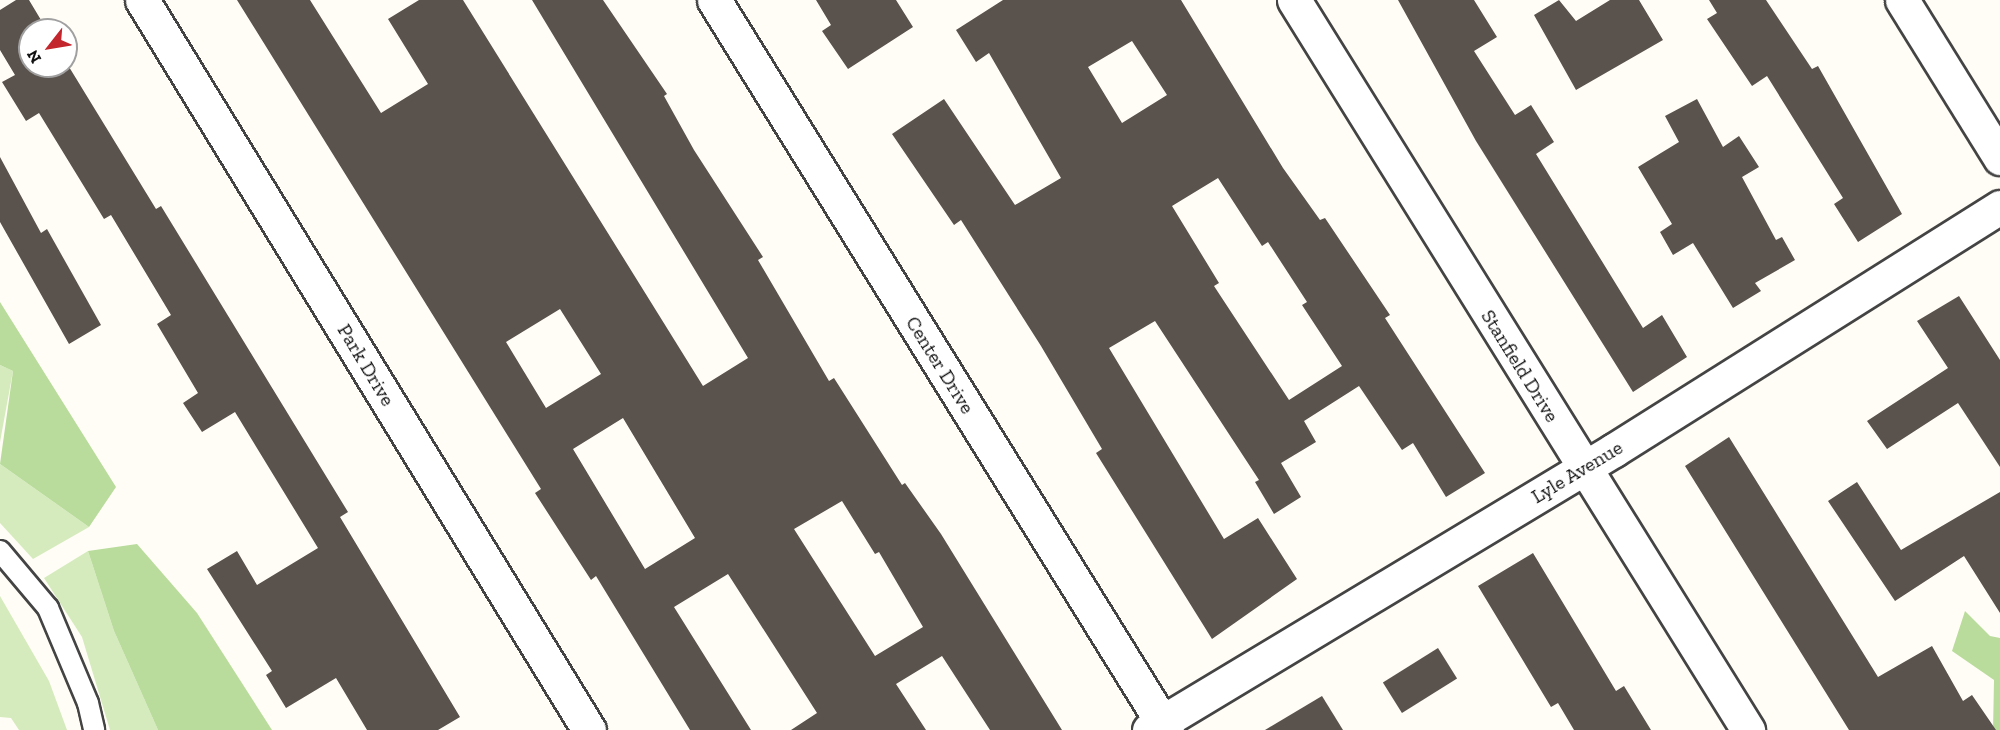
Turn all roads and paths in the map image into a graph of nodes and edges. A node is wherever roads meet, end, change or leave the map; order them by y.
1 (142, 0) edge
2 (714, 0) edge
3 (1294, 0) edge
4 (1902, 0) edge
5 (2000, 158) edge
6 (2000, 207) edge
7 (1583, 468) junction
8 (0, 551) edge
9 (1159, 727) edge
10 (94, 730) edge
11 (589, 730) edge
12 (1748, 730) edge

1 - 11 street, Park Drive
2 - 9 street, Center Drive
3 - 7 street, Stanfield Drive
4 - 5 street
6 - 7 street, Lyle Avenue
7 - 9 street, Lyle Avenue
7 - 12 street, Stanfield Drive
8 - 10 lane

